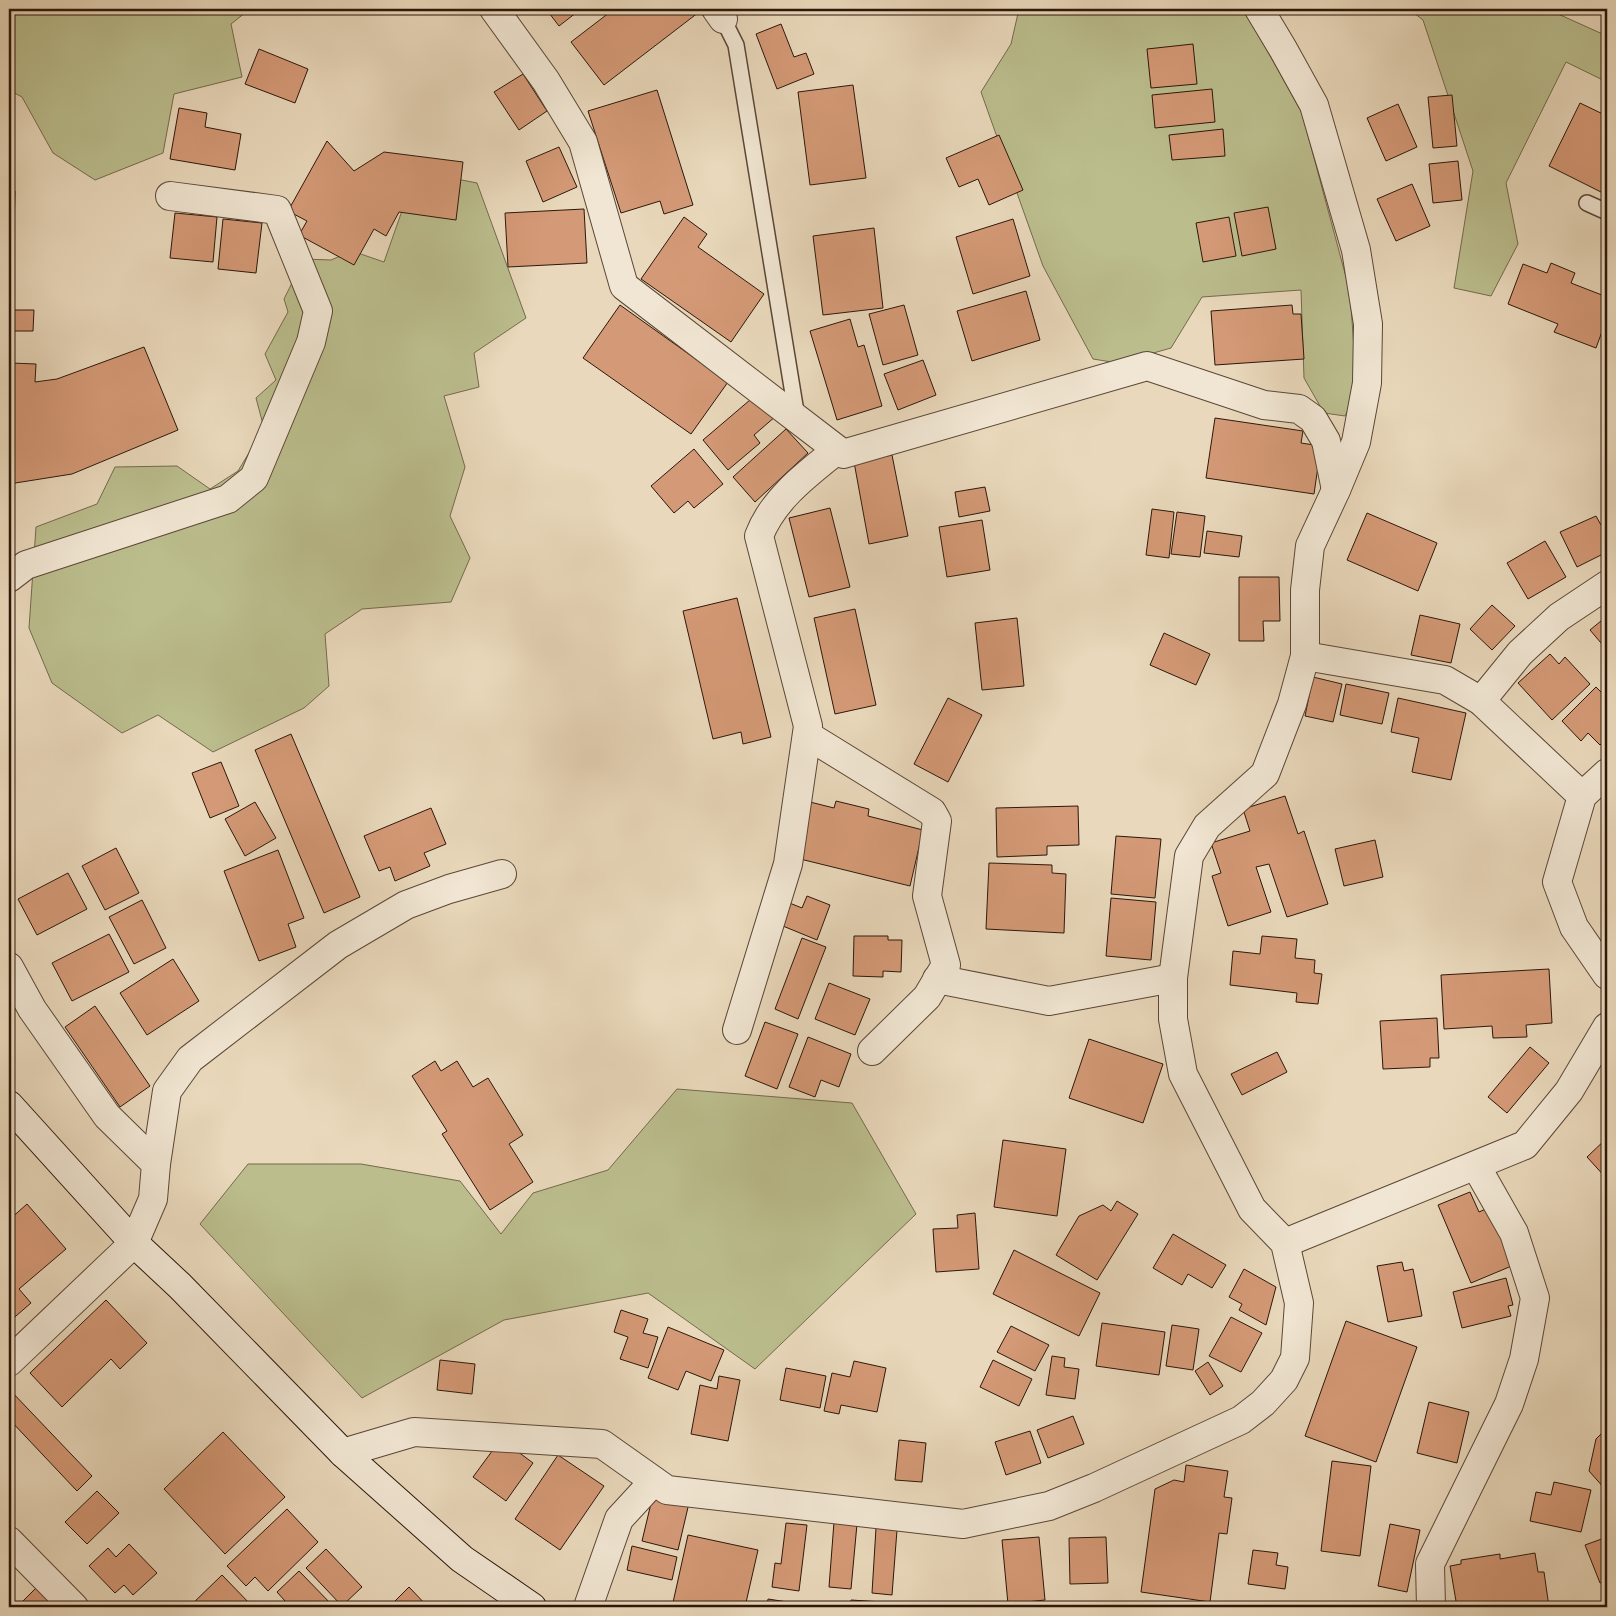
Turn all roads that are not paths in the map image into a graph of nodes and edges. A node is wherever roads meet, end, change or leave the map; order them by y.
1 (494, 9) edge
2 (1259, 9) edge
3 (720, 14) edge
4 (170, 196) dead end
5 (1587, 203) dead end
6 (1607, 212) edge
7 (797, 420) junction
8 (837, 450) junction
9 (1336, 490) junction
10 (9, 578) edge
11 (1607, 585) edge
12 (1305, 656) junction
13 (1482, 701) junction
14 (806, 735) junction
15 (1607, 773) edge
16 (1582, 796) junction
17 (502, 874) dead end
18 (9, 967) edge
19 (1607, 975) edge
20 (1173, 978) junction
21 (937, 979) junction
22 (1607, 1027) edge
23 (737, 1030) dead end
24 (872, 1051) dead end
25 (9, 1106) edge
26 (156, 1164) junction
27 (1476, 1166) junction
28 (134, 1243) junction
29 (1285, 1243) junction
30 (9, 1362) edge
31 (343, 1453) junction
32 (654, 1481) junction
33 (9, 1541) edge
34 (74, 1607) edge
35 (532, 1607) edge
36 (588, 1607) edge
37 (1431, 1607) edge

1 - 7 street
2 - 9 street
3 - 7 lane
4 - 10 street
5 - 6 lane
7 - 8 street
8 - 9 street
8 - 14 street
9 - 12 street
11 - 13 street
12 - 13 street
12 - 20 street
13 - 16 street
14 - 21 street
14 - 23 street
15 - 16 street
16 - 19 street
17 - 26 street
18 - 26 street
20 - 21 street
20 - 29 street
21 - 24 street
22 - 27 street
25 - 28 street
26 - 28 street
27 - 29 street
27 - 37 street
28 - 30 street
28 - 31 street
29 - 32 street
31 - 32 street
31 - 35 street
32 - 36 street
33 - 34 street

